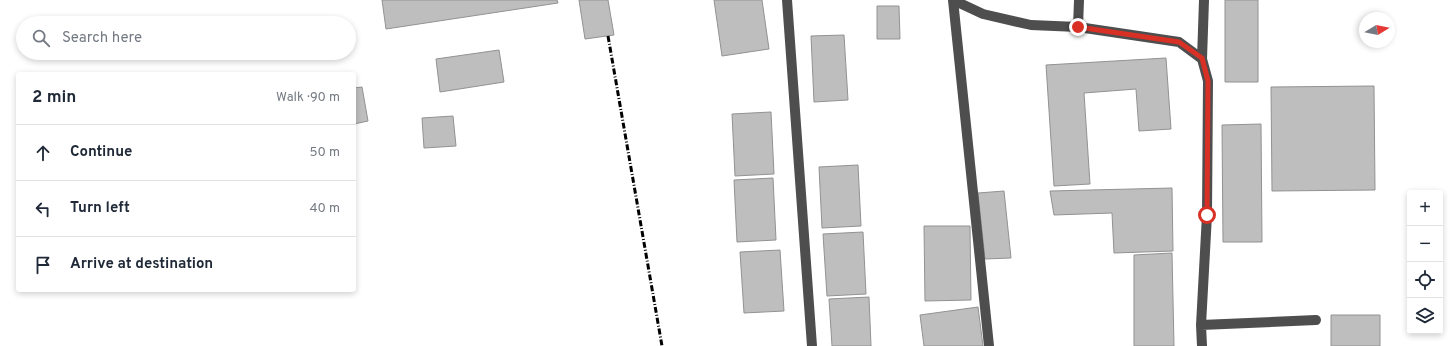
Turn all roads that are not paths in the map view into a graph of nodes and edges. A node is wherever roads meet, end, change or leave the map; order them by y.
1 (787, 0) edge
2 (953, 0) edge
3 (1079, 0) edge
4 (1204, 0) edge
5 (1078, 27) junction
6 (1202, 58) junction
7 (1316, 320) dead end
8 (1201, 325) junction
9 (812, 346) edge
10 (988, 346) edge
11 (1202, 346) edge

1 - 9 street
2 - 5 street
2 - 10 street
3 - 5 street
4 - 6 street
5 - 6 street
6 - 8 street
7 - 8 street
8 - 11 street

